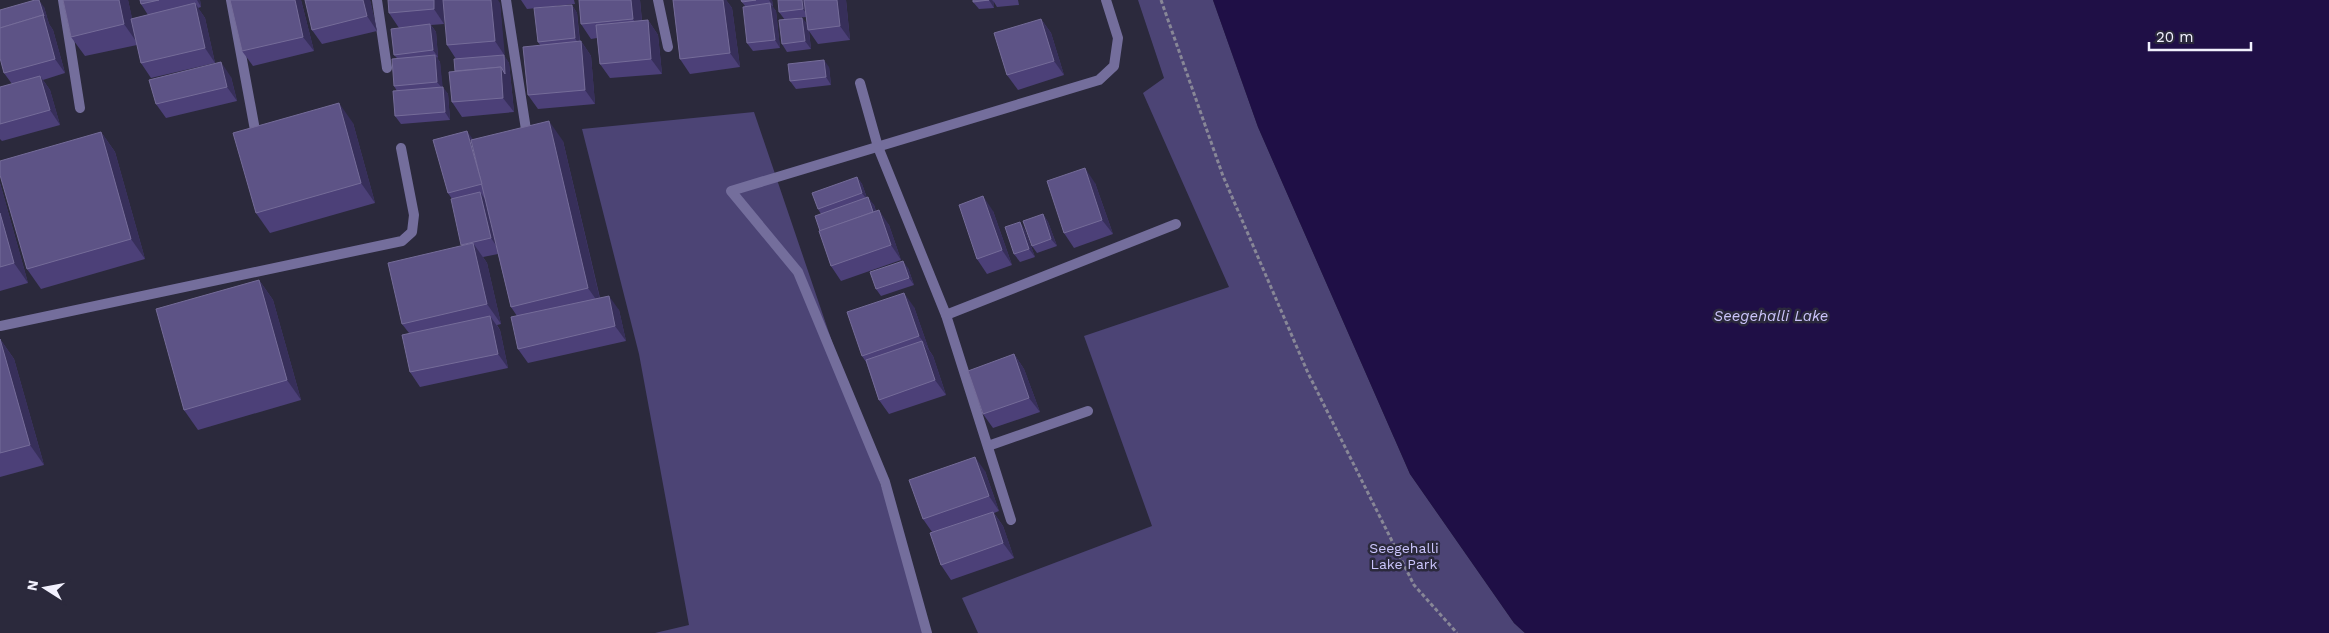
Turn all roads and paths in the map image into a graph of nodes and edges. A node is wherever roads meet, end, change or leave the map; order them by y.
1 (63, 0) edge
2 (231, 0) edge
3 (377, 0) edge
4 (506, 0) edge
5 (658, 0) edge
6 (1106, 0) edge
7 (1161, 0) edge
8 (668, 47) dead end
9 (387, 68) dead end
10 (860, 84) dead end
11 (80, 108) dead end
12 (255, 130) edge
13 (527, 136) edge
14 (878, 147) junction
15 (401, 148) dead end
16 (1176, 224) dead end
17 (946, 315) junction
18 (0, 326) edge
19 (1088, 410) dead end
20 (988, 446) junction
21 (1011, 520) dead end
22 (926, 633) edge
23 (1457, 633) edge

1 - 11 street
2 - 12 street
3 - 9 street
4 - 13 street
5 - 8 street
6 - 14 street
7 - 23 path
10 - 14 street
14 - 17 street
14 - 22 street
15 - 18 street
16 - 17 street
17 - 20 street
19 - 20 street
20 - 21 street

